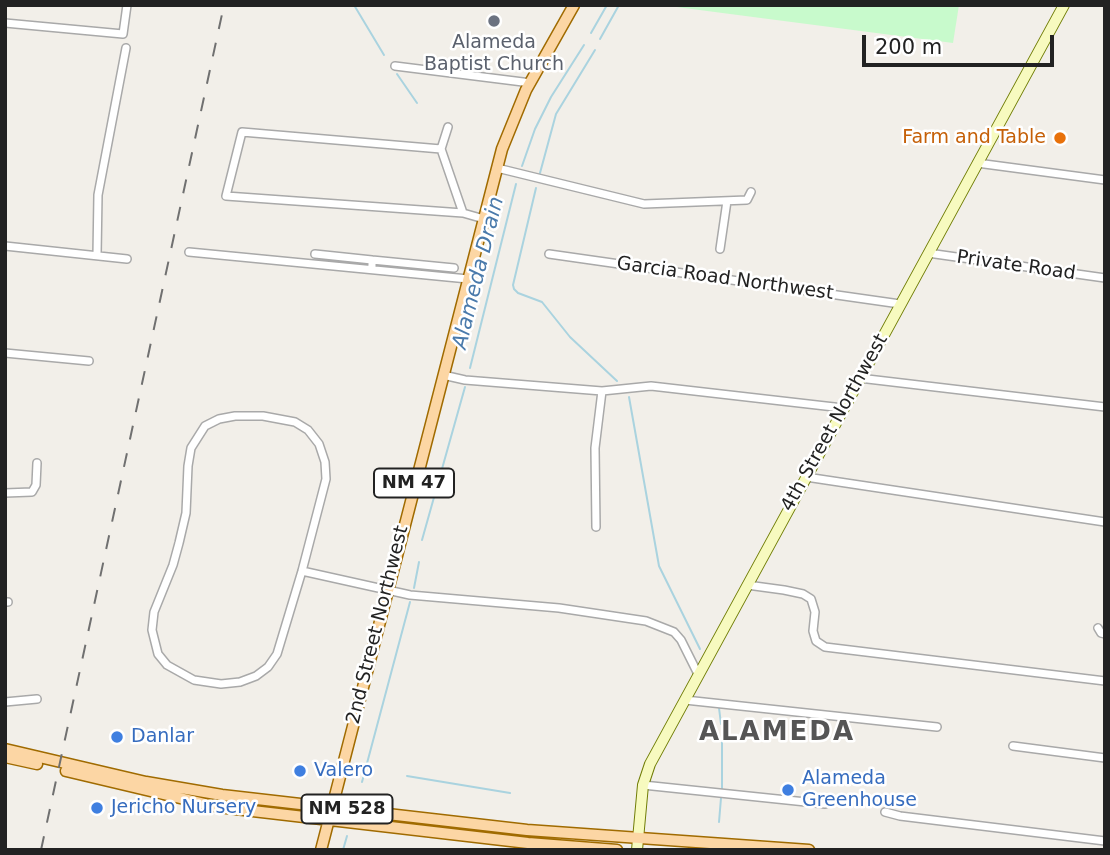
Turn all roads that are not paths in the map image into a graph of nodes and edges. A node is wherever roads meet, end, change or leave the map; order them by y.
1 (127, 5) edge
2 (574, 5) edge
3 (1064, 5) edge
4 (5, 23) edge
5 (126, 48) dead end
6 (395, 66) dead end
7 (531, 83) junction
8 (448, 127) dead end
9 (441, 149) junction
10 (977, 163) junction
11 (496, 168) junction
12 (1105, 180) edge
13 (751, 192) dead end
14 (727, 201) junction
15 (463, 213) junction
16 (484, 219) junction
17 (5, 246) edge
18 (720, 249) dead end
19 (189, 253) dead end
20 (928, 253) junction
21 (315, 254) dead end
22 (549, 254) dead end
23 (97, 255) junction
24 (127, 259) dead end
25 (372, 260) junction
26 (372, 268) junction
27 (454, 268) dead end
28 (1105, 278) edge
29 (468, 279) junction
30 (900, 304) junction
31 (5, 353) edge
32 (89, 362) dead end
33 (443, 375) junction
34 (859, 378) junction
35 (602, 391) junction
36 (1105, 407) edge
37 (843, 408) junction
38 (37, 464) dead end
39 (806, 477) junction
40 (5, 493) edge
41 (1105, 522) edge
42 (596, 527) dead end
43 (302, 571) junction
44 (747, 585) junction
45 (386, 591) junction
46 (1098, 628) dead end
47 (1105, 634) edge
48 (698, 674) junction
49 (1105, 681) edge
50 (37, 699) dead end
51 (685, 700) junction
52 (5, 702) edge
53 (937, 727) dead end
54 (1013, 746) dead end
55 (5, 749) edge
56 (5, 757) edge
57 (1105, 758) edge
58 (59, 766) junction
59 (643, 785) junction
60 (825, 804) dead end
61 (332, 807) junction
62 (885, 813) dead end
63 (328, 821) junction
64 (1105, 842) edge
65 (637, 844) edge
66 (321, 850) edge
67 (617, 850) edge
68 (809, 850) edge

1 - 4 street
2 - 7 main road, 2nd Street Northwest / NM 47
3 - 10 main road, 4th Street Northwest
5 - 23 street
6 - 7 street
7 - 11 main road, 2nd Street Northwest / NM 47
8 - 9 street
9 - 15 street
9 - 15 street
10 - 12 street
10 - 20 main road, 4th Street Northwest
11 - 14 street
11 - 16 main road, 2nd Street Northwest / NM 47
13 - 14 street
14 - 18 street
15 - 16 street
16 - 29 main road, 2nd Street Northwest / NM 47
17 - 23 street
19 - 26 street
20 - 28 street, Private Road
20 - 30 main road, 4th Street Northwest
21 - 25 street
22 - 30 street, Garcia Road Northwest
23 - 24 street
25 - 26 street
25 - 27 street
26 - 29 street
29 - 33 main road, 2nd Street Northwest / NM 47
30 - 34 main road, 4th Street Northwest
31 - 32 street
33 - 35 street
33 - 45 main road, 2nd Street Northwest / NM 47
34 - 36 street
34 - 37 main road, 4th Street Northwest
35 - 37 street
35 - 42 street
37 - 39 main road, 4th Street Northwest
38 - 40 street
39 - 41 street
39 - 44 main road, 4th Street Northwest
43 - 43 street
43 - 45 street
44 - 48 main road, 4th Street Northwest
44 - 49 street
45 - 48 street
45 - 61 main road, 2nd Street Northwest / NM 47
46 - 47 street
48 - 51 main road, 4th Street Northwest
50 - 52 street
51 - 53 street
51 - 59 main road, 4th Street Northwest
54 - 57 street
55 - 58 main road, NM 528
56 - 58 main road, NM 528
58 - 61 main road, NM 528
58 - 63 main road, NM 528
59 - 60 street
59 - 65 main road, 4th Street Northwest
61 - 63 main road, 2nd Street Northwest / NM 47
61 - 65 main road, NM 528
62 - 64 street
63 - 66 main road, 2nd Street Northwest / NM 47
63 - 67 main road, NM 528
65 - 68 main road, NM 528

